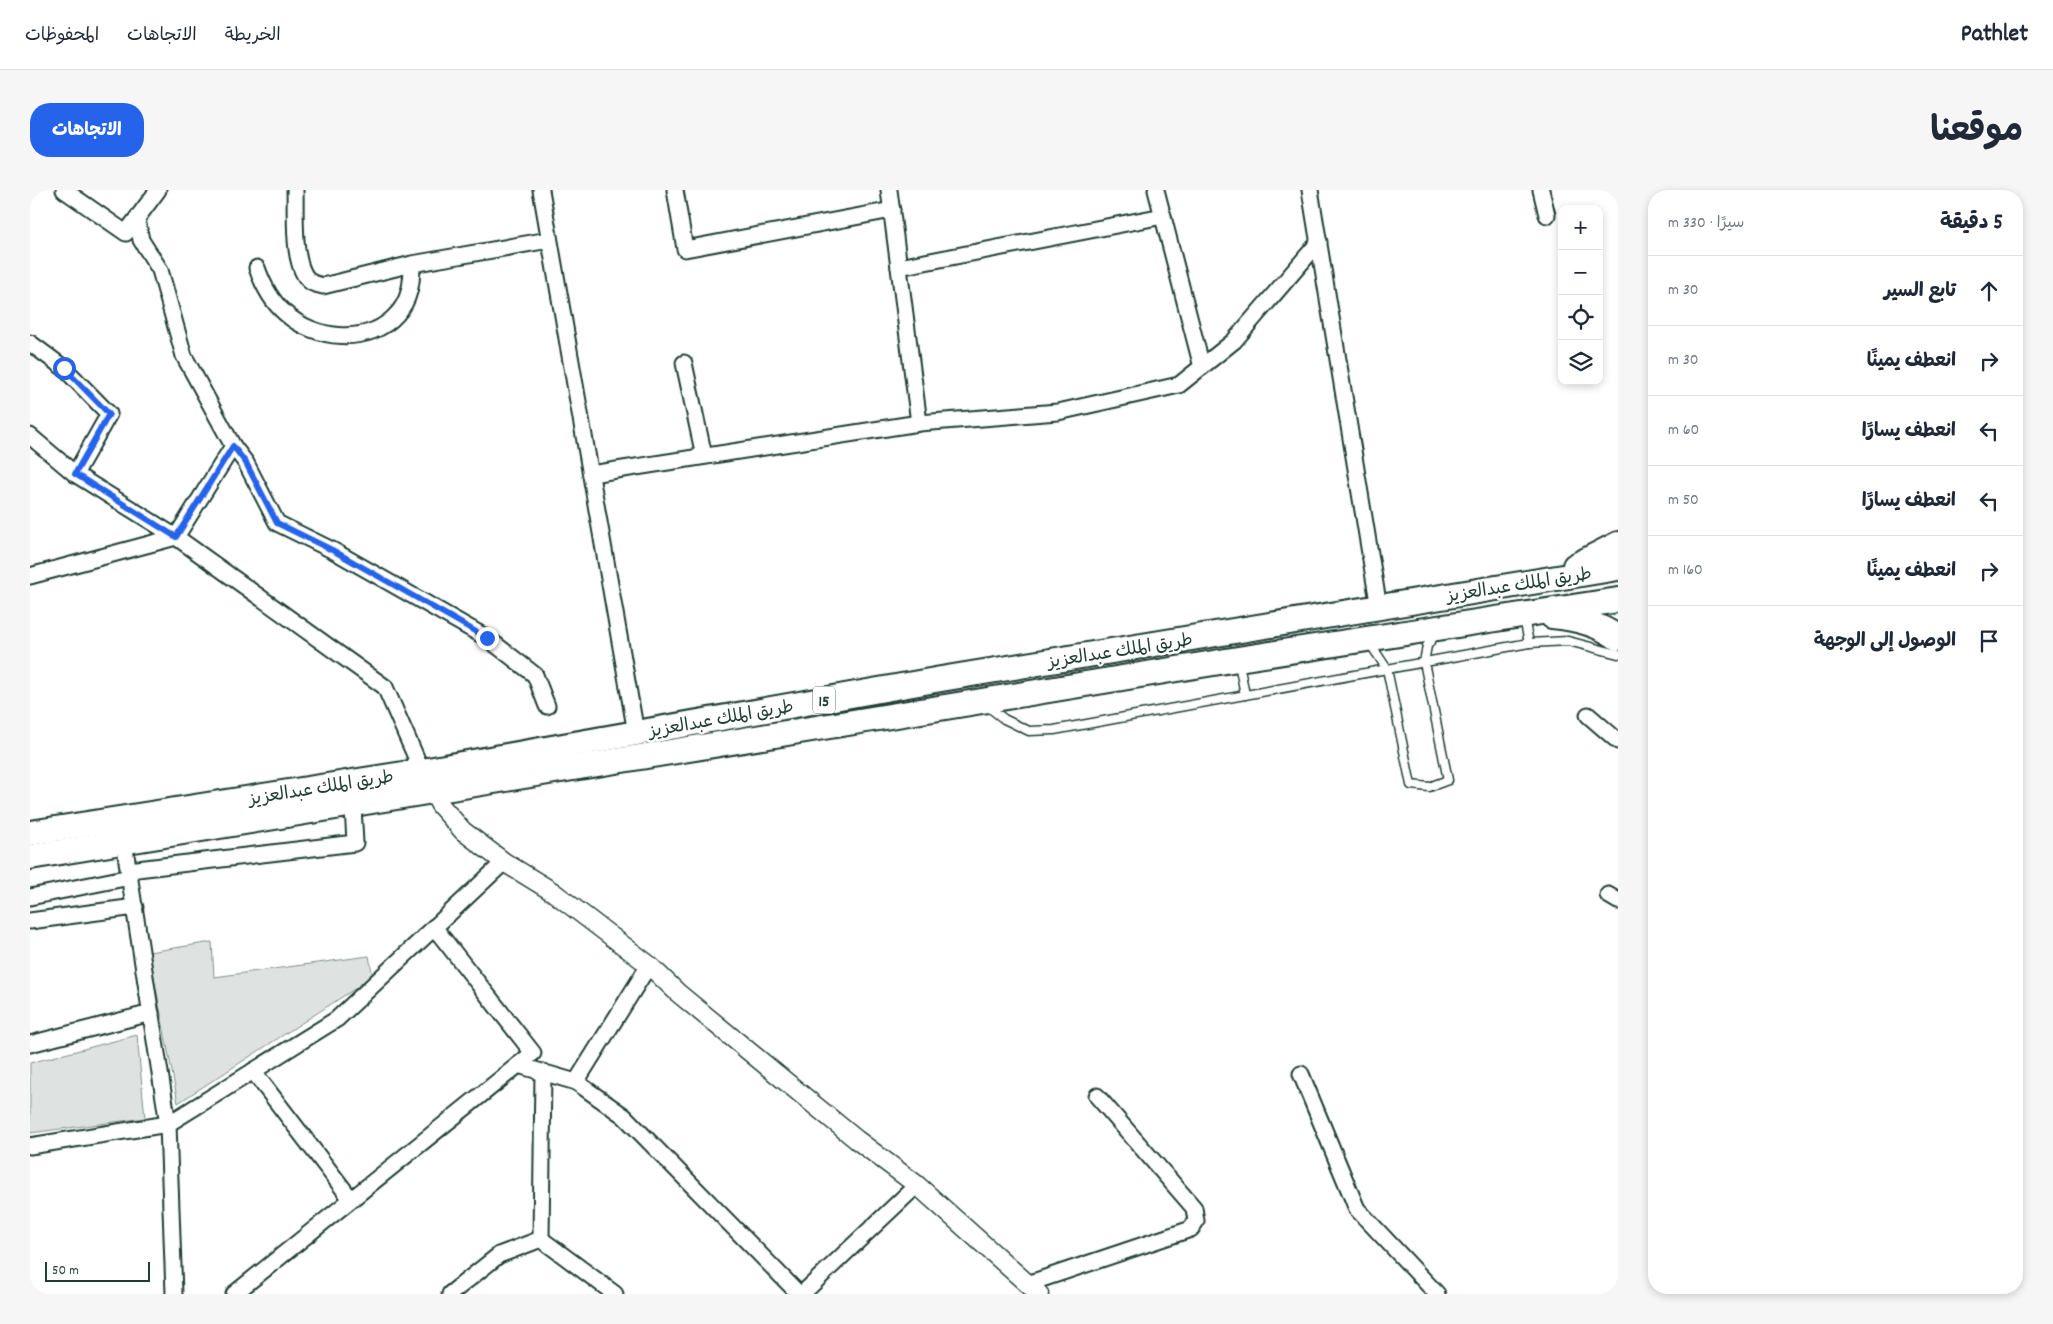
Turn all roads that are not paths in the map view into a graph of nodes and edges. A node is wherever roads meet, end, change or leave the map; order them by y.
1 (64, 190) edge
2 (158, 190) edge
3 (295, 190) edge
4 (541, 190) edge
5 (674, 190) edge
6 (889, 190) edge
7 (1156, 190) edge
8 (1310, 190) edge
9 (1540, 190) edge
10 (892, 210) junction
11 (1547, 215) dead end
12 (1163, 216) junction
13 (137, 219) junction
14 (550, 240) junction
15 (1319, 242) junction
16 (412, 264) junction
17 (899, 267) junction
18 (257, 268) dead end
19 (30, 344) edge
20 (684, 363) dead end
21 (1202, 367) junction
22 (919, 423) junction
23 (30, 436) edge
24 (233, 446) junction
25 (704, 456) junction
26 (75, 474) junction
27 (591, 474) junction
28 (176, 537) junction
29 (1618, 544) edge
30 (1618, 568) edge
31 (30, 576) edge
32 (1514, 584) junction
33 (1618, 600) edge
34 (1379, 608) junction
35 (1523, 614) junction
36 (1440, 627) junction
37 (1618, 638) edge
38 (1367, 639) junction
39 (1529, 643) junction
40 (1618, 654) edge
41 (1238, 659) junction
42 (1424, 662) junction
43 (1387, 669) junction
44 (1245, 695) junction
45 (981, 700) junction
46 (548, 706) dead end
47 (1588, 716) dead end
48 (636, 734) junction
49 (1618, 740) edge
50 (422, 771) junction
51 (433, 793) junction
52 (353, 806) junction
53 (30, 833) edge
54 (124, 842) junction
55 (30, 857) edge
56 (504, 862) junction
57 (129, 874) junction
58 (30, 897) edge
59 (134, 907) junction
60 (30, 921) edge
61 (434, 928) junction
62 (649, 965) junction
63 (151, 1012) junction
64 (30, 1044) edge
65 (518, 1065) junction
66 (253, 1071) junction
67 (543, 1072) junction
68 (1301, 1074) dead end
69 (576, 1082) junction
70 (1097, 1096) dead end
71 (168, 1124) junction
72 (30, 1146) edge
73 (917, 1184) junction
74 (351, 1199) junction
75 (541, 1240) junction
76 (1033, 1289) edge
77 (604, 1291) edge
78 (454, 1293) edge
79 (174, 1294) edge
80 (234, 1294) edge
81 (801, 1294) edge
82 (1437, 1294) edge

1 - 13 street
2 - 13 street
3 - 16 street
4 - 14 street
5 - 10 street
6 - 10 street
7 - 12 street
8 - 15 street
9 - 11 street
10 - 17 street
12 - 17 street
12 - 21 street
13 - 24 street
14 - 16 street
14 - 27 street
15 - 21 street
15 - 34 street
16 - 18 street
17 - 22 street
19 - 26 street
20 - 25 street
21 - 22 street
22 - 25 street
23 - 26 street
24 - 28 street
24 - 46 street
25 - 27 street
26 - 28 street
27 - 48 street
28 - 31 street
28 - 50 street
29 - 32 highway
30 - 32 highway, طريق الملك عبدالعزيز / 15
32 - 34 highway, طريق الملك عبدالعزيز / 15
33 - 35 highway, طريق الملك عبدالعزيز / 15
34 - 48 highway, طريق الملك عبدالعزيز / 15
35 - 36 highway, طريق الملك عبدالعزيز / 15
35 - 37 highway
35 - 39 lane
36 - 38 highway, طريق الملك عبدالعزيز / 15
36 - 42 lane
38 - 41 highway, طريق الملك عبدالعزيز / 15
38 - 43 lane
39 - 40 lane
39 - 42 lane
41 - 44 lane
41 - 45 highway, طريق الملك عبدالعزيز / 15
42 - 43 lane
42 - 43 lane
43 - 44 lane
44 - 45 lane
45 - 51 highway, طريق الملك عبدالعزيز / 15
47 - 49 street
48 - 50 highway, طريق الملك عبدالعزيز / 15
50 - 51 street
50 - 53 highway, طريق الملك عبدالعزيز / 15
51 - 52 highway, طريق الملك عبدالعزيز / 15
51 - 56 street
52 - 54 highway, طريق الملك عبدالعزيز / 15
52 - 57 street
54 - 55 highway, طريق الملك عبدالعزيز / 15
54 - 57 street
56 - 61 street
56 - 62 street
57 - 58 street
57 - 59 street
59 - 60 street
59 - 63 street
61 - 65 street
61 - 66 street
62 - 69 street
62 - 73 street
63 - 64 street
63 - 71 street
65 - 67 street
65 - 74 street
66 - 71 street
66 - 74 street
67 - 69 street
67 - 75 street
68 - 82 street
69 - 81 street
70 - 76 street
71 - 72 street
71 - 79 street
73 - 76 street
73 - 81 street
74 - 80 street
75 - 77 street
75 - 78 street

